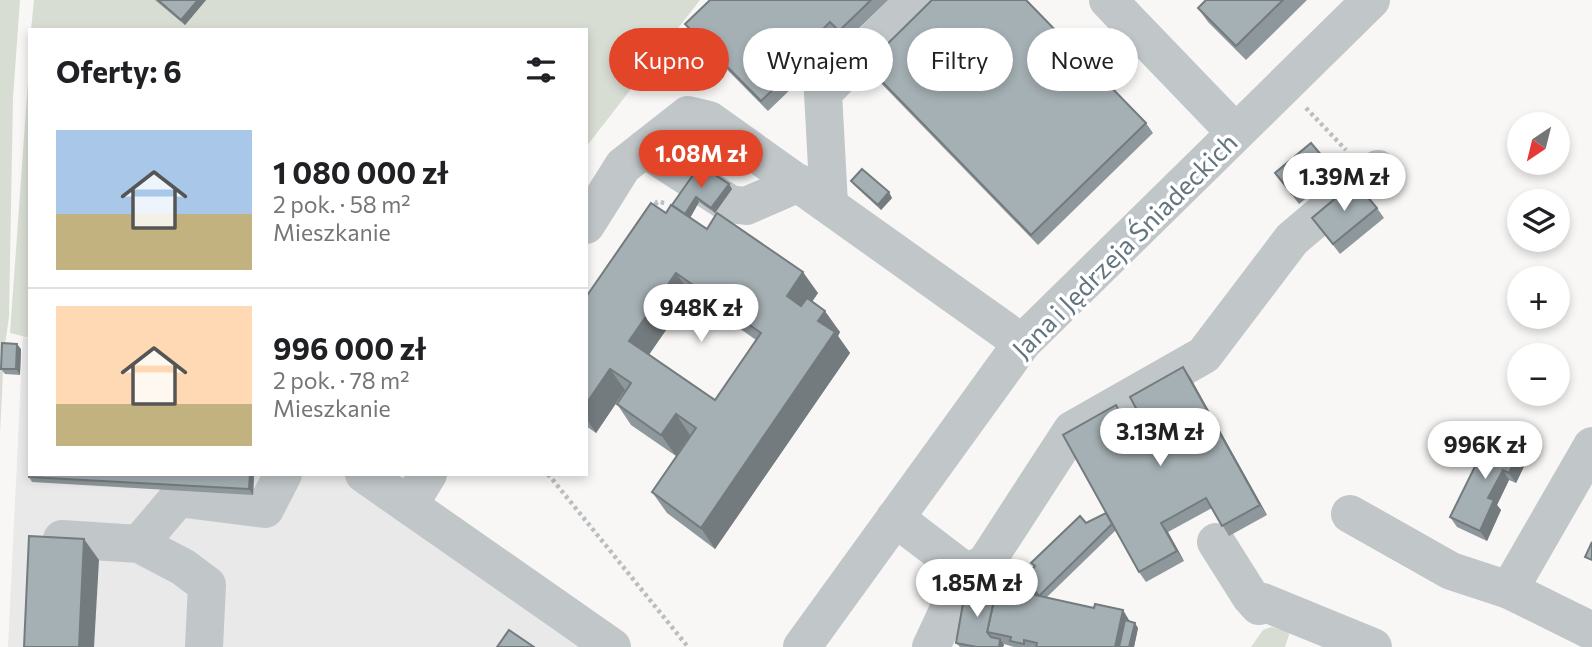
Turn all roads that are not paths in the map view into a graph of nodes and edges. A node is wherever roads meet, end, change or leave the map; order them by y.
1 (914, 0) edge
2 (1108, 0) edge
3 (1371, 0) edge
4 (1235, 132) junction
5 (645, 149) junction
6 (1365, 163) road end
7 (814, 194) junction
8 (588, 222) edge
9 (1022, 343) junction
10 (1589, 458) edge
11 (282, 476) edge
12 (371, 476) edge
13 (419, 489) edge
14 (1350, 514) dead end
15 (895, 518) junction
16 (62, 539) edge
17 (1216, 542) dead end
18 (139, 544) junction
19 (966, 572) junction
20 (1509, 590) junction
21 (1592, 631) edge
22 (204, 647) edge
23 (612, 647) edge
24 (802, 647) edge
25 (931, 647) edge
26 (1373, 647) edge

1 - 7 street
2 - 4 street
3 - 4 street, Jana i Jędrzeja Śniadeckich
4 - 9 street, Jana i Jędrzeja Śniadeckich
5 - 7 street
5 - 7 street
5 - 8 street
6 - 19 street
7 - 9 street
9 - 15 street, Jana i Jędrzeja Śniadeckich
10 - 20 street
11 - 18 street
12 - 13 street
13 - 23 street
14 - 20 street
15 - 19 street
15 - 24 street, Jana i Jędrzeja Śniadeckich
16 - 18 street
17 - 26 street
18 - 22 street
19 - 25 street
20 - 21 street

